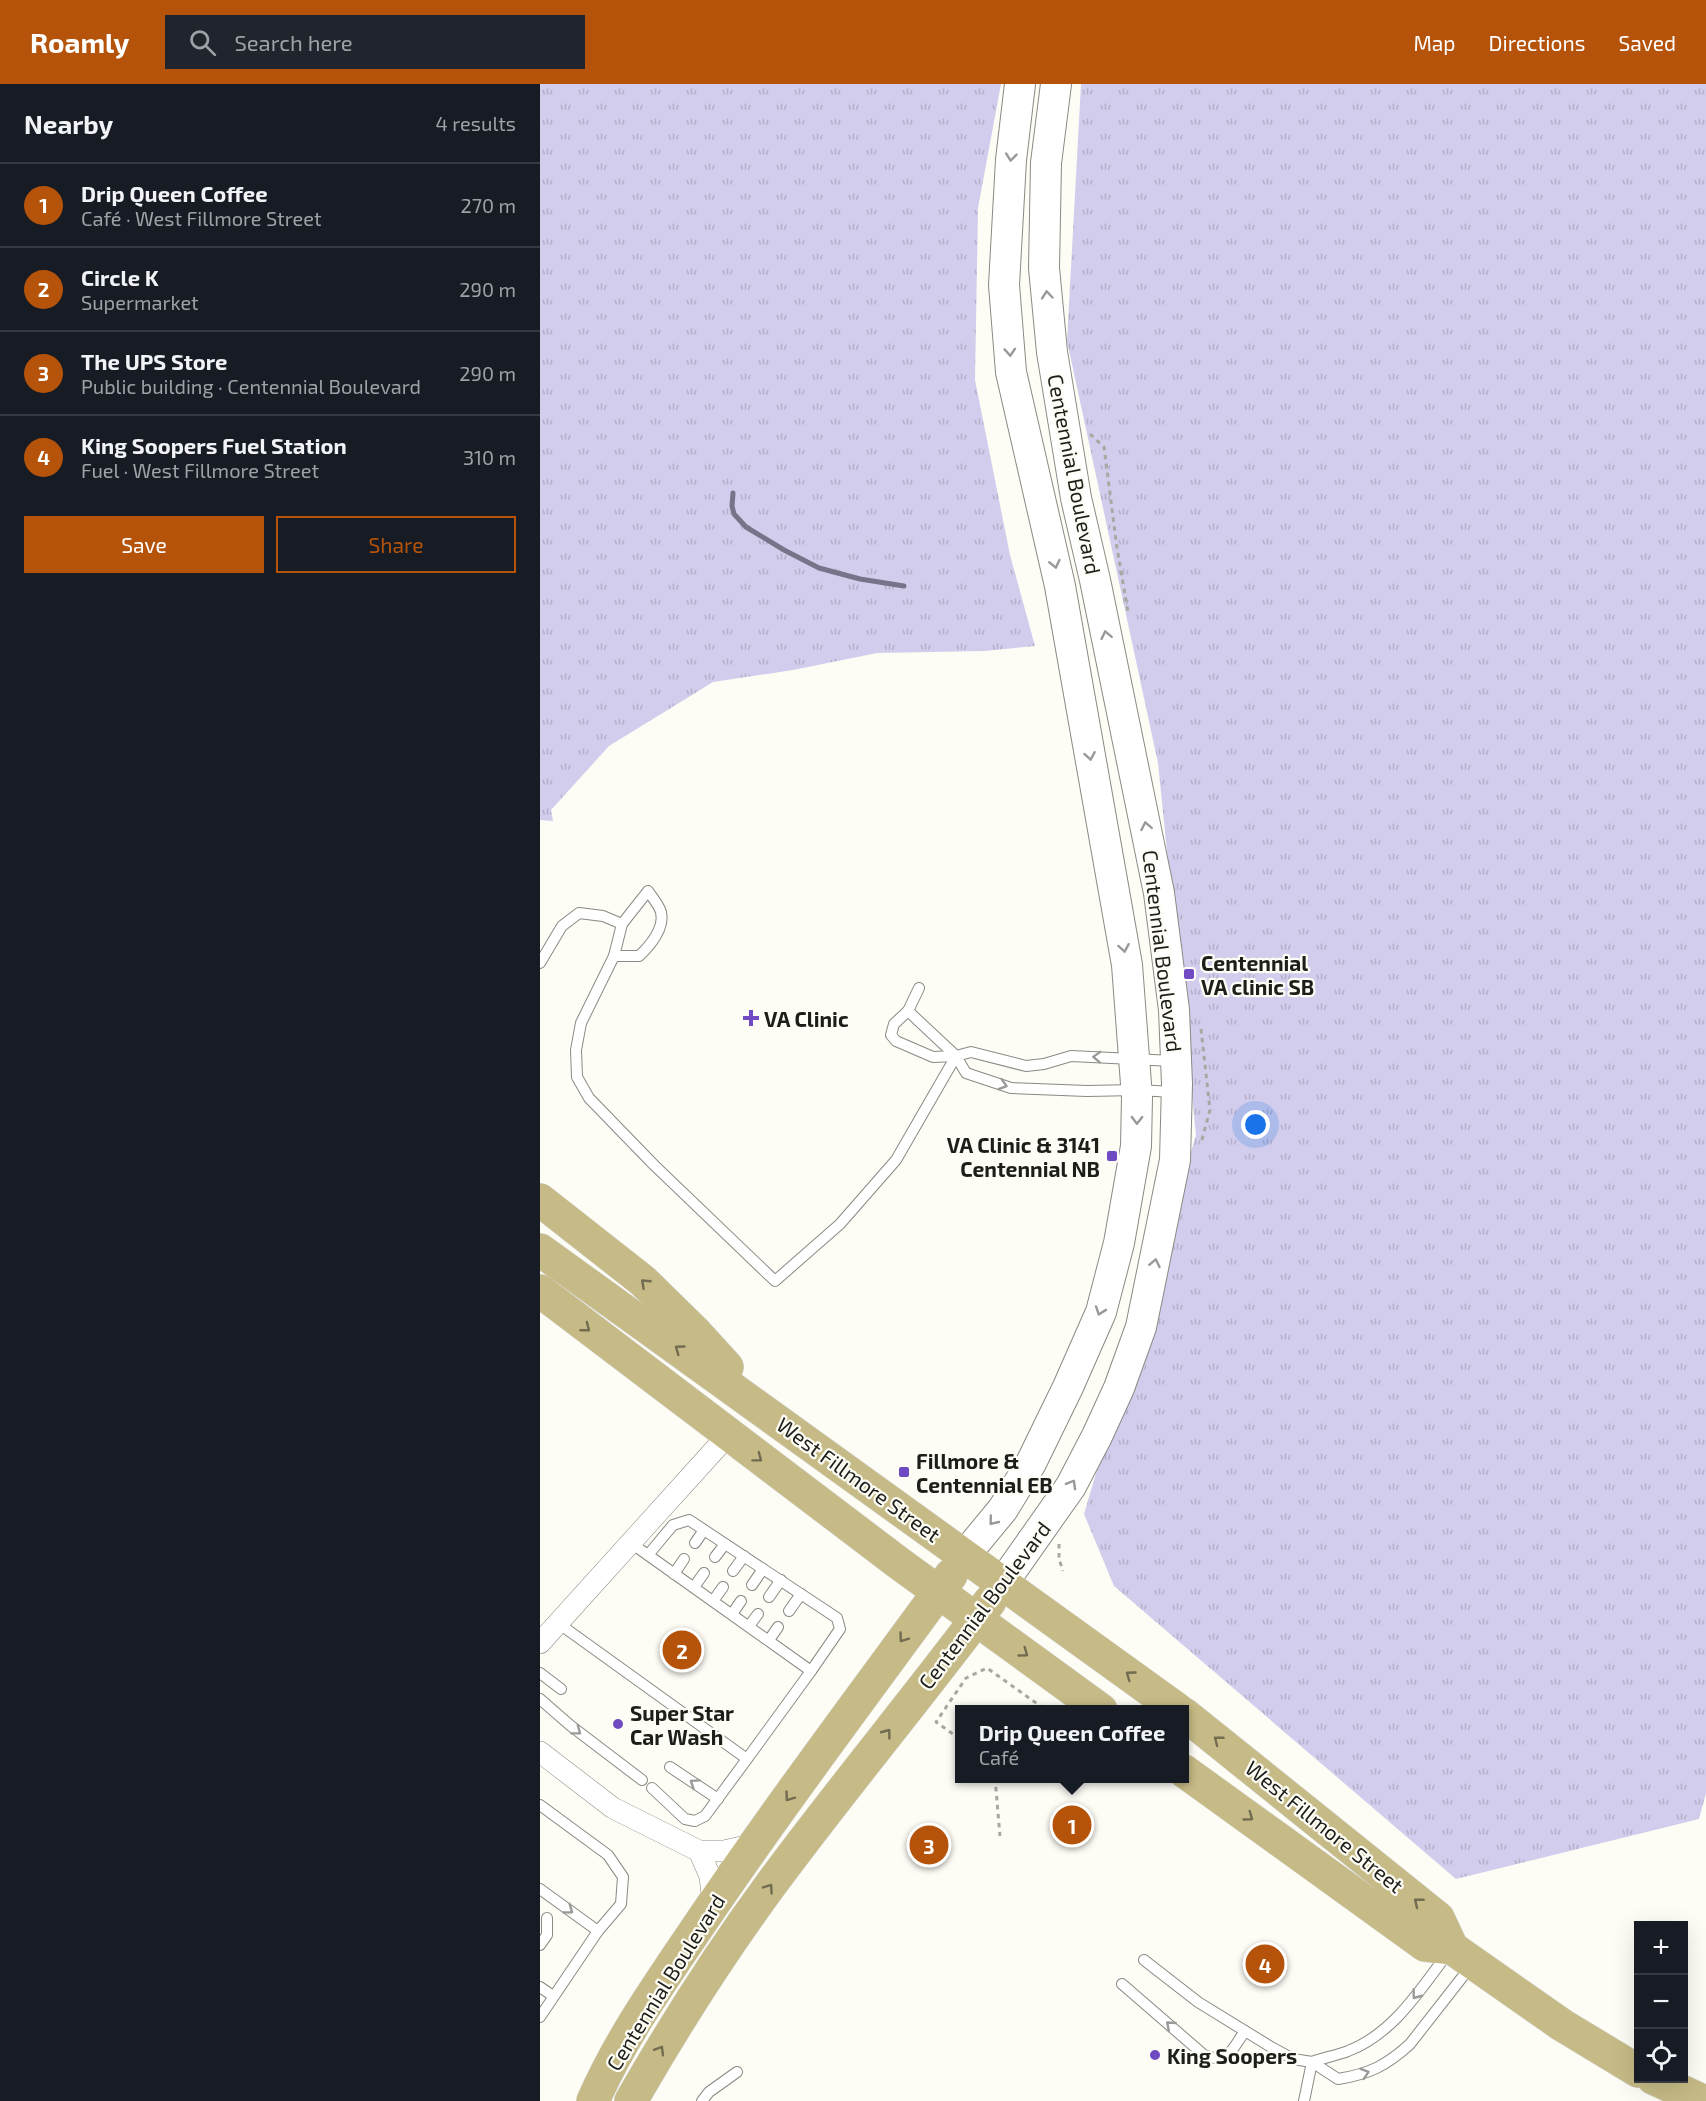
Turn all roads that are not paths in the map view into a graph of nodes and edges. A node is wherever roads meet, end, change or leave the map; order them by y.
1 (1020, 84) edge
2 (1056, 84) edge
3 (1076, 498) junction
4 (1042, 507) junction
5 (622, 924) junction
6 (614, 956) junction
7 (540, 963) edge
8 (919, 988) dead end
9 (908, 1011) junction
10 (956, 1056) junction
11 (1133, 1059) junction
12 (1177, 1061) junction
13 (1137, 1089) junction
14 (1177, 1092) junction
15 (540, 1200) edge
16 (540, 1250) edge
17 (540, 1292) edge
18 (772, 1417) junction
19 (728, 1435) junction
20 (704, 1530) junction
21 (630, 1543) junction
22 (695, 1544) dead end
23 (725, 1544) junction
24 (648, 1555) junction
25 (965, 1555) junction
26 (744, 1556) junction
27 (715, 1557) dead end
28 (684, 1559) dead end
29 (763, 1569) junction
30 (734, 1571) dead end
31 (704, 1573) dead end
32 (674, 1574) junction
33 (781, 1580) junction
34 (1002, 1584) junction
35 (752, 1585) dead end
36 (694, 1587) junction
37 (723, 1587) dead end
38 (939, 1592) junction
39 (801, 1594) junction
40 (769, 1597) dead end
41 (713, 1601) junction
42 (741, 1601) dead end
43 (789, 1611) dead end
44 (732, 1614) junction
45 (758, 1614) dead end
46 (976, 1619) junction
47 (558, 1623) junction
48 (749, 1626) junction
49 (778, 1627) dead end
50 (769, 1640) junction
51 (540, 1643) edge
52 (811, 1671) junction
53 (540, 1673) edge
54 (561, 1689) dead end
55 (540, 1699) edge
56 (1094, 1705) edge
57 (1171, 1705) edge
58 (1189, 1717) edge
59 (540, 1752) edge
60 (747, 1759) junction
61 (670, 1767) dead end
62 (1189, 1774) edge
63 (642, 1780) dead end
64 (652, 1788) dead end
65 (717, 1799) junction
66 (540, 1805) edge
67 (755, 1844) junction
68 (699, 1851) junction
69 (540, 1889) edge
70 (713, 1904) junction
71 (542, 1918) edge
72 (598, 1931) junction
73 (540, 1945) edge
74 (1462, 1956) junction
75 (1144, 1960) dead end
76 (1122, 1984) dead end
77 (540, 1987) edge
78 (553, 1996) junction
79 (540, 2017) edge
80 (1245, 2031) junction
81 (1312, 2062) junction
82 (1634, 2069) edge
83 (736, 2072) dead end
84 (1662, 2083) edge
85 (593, 2101) edge
86 (631, 2101) edge
87 (702, 2101) edge
88 (1304, 2101) edge
89 (1703, 2101) edge

1 -> 4 main road, Centennial Boulevard
3 -> 2 main road, Centennial Boulevard
3 - 4 main road
12 -> 3 main road, Centennial Boulevard
4 -> 11 main road, Centennial Boulevard
5 - 6 lane
5 - 6 lane
5 - 7 lane
6 - 10 lane
8 - 9 lane
9 - 10 lane
9 - 10 lane
11 -> 10 lane
10 -> 13 lane
11 - 12 lane
11 - 13 main road, Centennial Boulevard
12 - 14 main road, Centennial Boulevard
13 - 14 lane
13 -> 25 main road, Centennial Boulevard
34 -> 14 main road, Centennial Boulevard
18 -> 15 main road
18 -> 16 main road, West Fillmore Street
17 -> 19 main road, West Fillmore Street
18 - 25 main road, West Fillmore Street
19 - 21 street
19 -> 38 main road, West Fillmore Street
20 - 22 lane
20 - 23 lane
20 - 24 lane
21 - 24 lane
21 - 47 street
23 - 26 lane
23 - 27 lane
24 - 32 lane
25 - 34 main road, West Fillmore Street
25 - 38 main road, Centennial Boulevard
26 - 29 lane
26 - 30 lane
28 - 32 lane
29 - 33 lane
29 - 35 lane
31 - 36 lane
32 - 36 lane
33 - 39 lane
33 - 40 lane
34 - 46 main road, Centennial Boulevard
57 -> 34 main road, West Fillmore Street
36 - 41 lane
37 - 41 lane
38 - 46 main road, West Fillmore Street
38 -> 67 main road, Centennial Boulevard
39 - 43 lane
39 - 52 lane
41 - 44 lane
42 - 44 lane
44 - 48 lane
45 - 48 lane
46 -> 56 main road, West Fillmore Street
86 -> 46 main road, Centennial Boulevard
47 - 51 street
47 - 60 lane
48 - 50 lane
49 - 50 lane
50 - 52 lane
52 - 60 lane
53 - 54 lane
55 -> 63 lane
74 -> 58 main road, West Fillmore Street
59 - 68 street
60 - 65 lane
65 -> 61 lane
62 -> 74 main road, West Fillmore Street
64 - 65 lane
66 - 72 lane
67 - 68 street
67 - 70 main road, Centennial Boulevard
68 - 70 street
69 -> 72 lane
70 - 85 main road, Centennial Boulevard
71 - 73 lane
72 - 78 lane
74 -> 81 lane
81 -> 74 lane
74 - 82 main road, West Fillmore Street
75 - 80 lane
80 -> 76 lane
77 - 78 lane
78 - 79 lane
80 - 81 lane
81 - 88 lane
83 - 87 lane
84 - 89 main road

